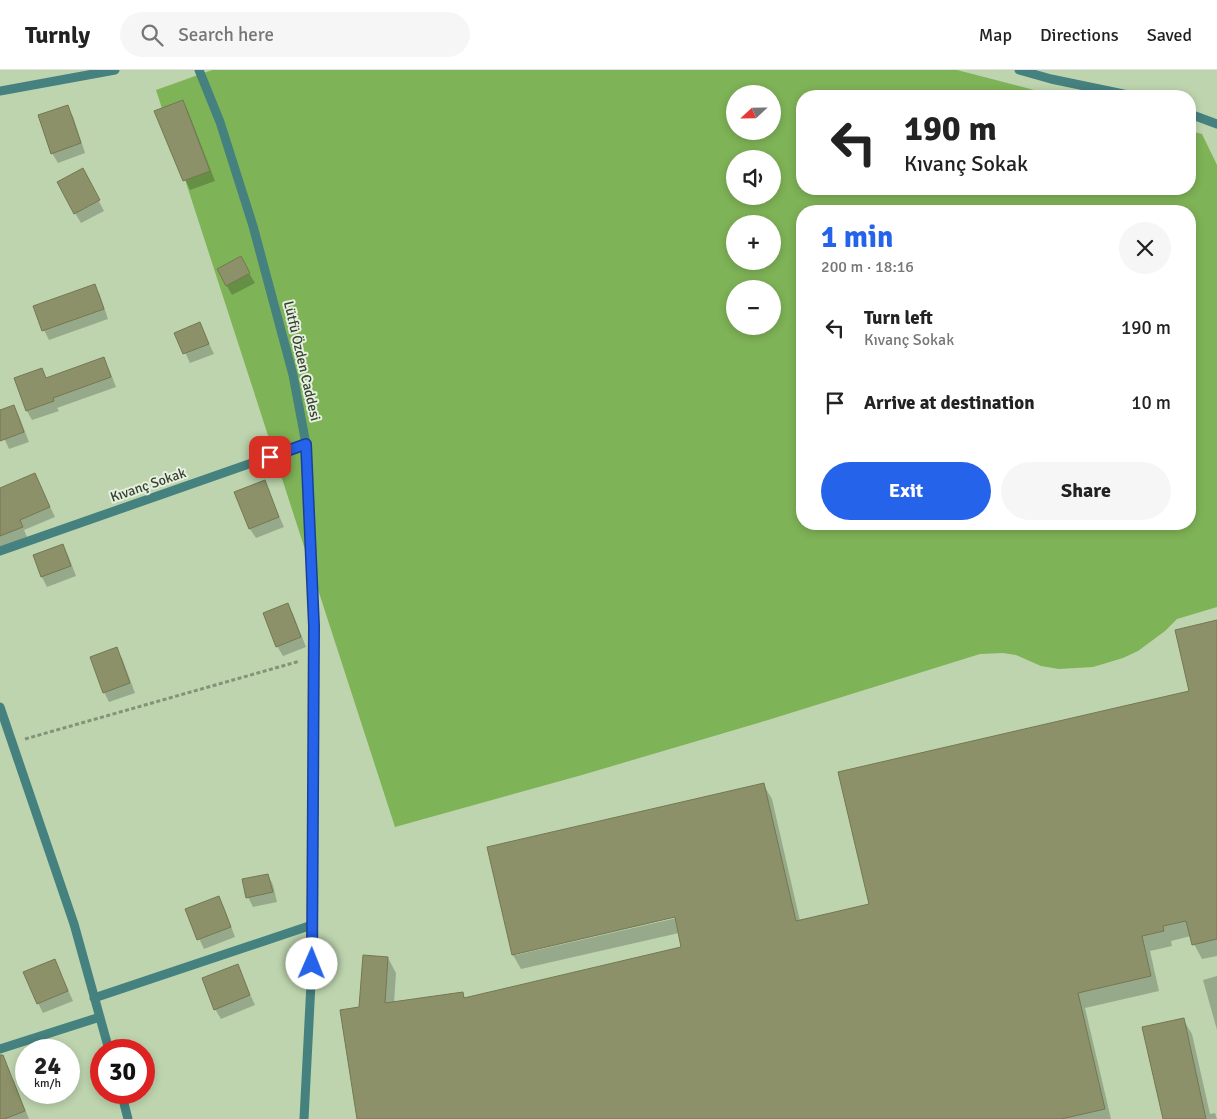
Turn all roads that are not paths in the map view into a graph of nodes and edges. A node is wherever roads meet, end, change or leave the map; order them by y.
1 (115, 70) edge
2 (199, 70) edge
3 (1019, 70) edge
4 (1104, 90) edge
5 (0, 91) edge
6 (1196, 116) edge
7 (1217, 124) edge
8 (306, 444) junction
9 (0, 551) edge
10 (0, 707) edge
11 (312, 925) junction
12 (94, 998) junction
13 (100, 1017) junction
14 (106, 1039) edge
15 (0, 1049) edge
16 (124, 1104) edge
17 (128, 1119) edge
18 (304, 1119) edge

1 - 5 street
2 - 8 street, Lütfü Özden Caddesi
3 - 4 street
6 - 7 street
8 - 9 street, Kıvanç Sokak
8 - 11 street, Lütfü Özden Caddesi
10 - 12 street
11 - 12 street
11 - 18 street, Lütfü Özden Caddesi
12 - 13 street
13 - 14 street
13 - 15 street
16 - 17 street

